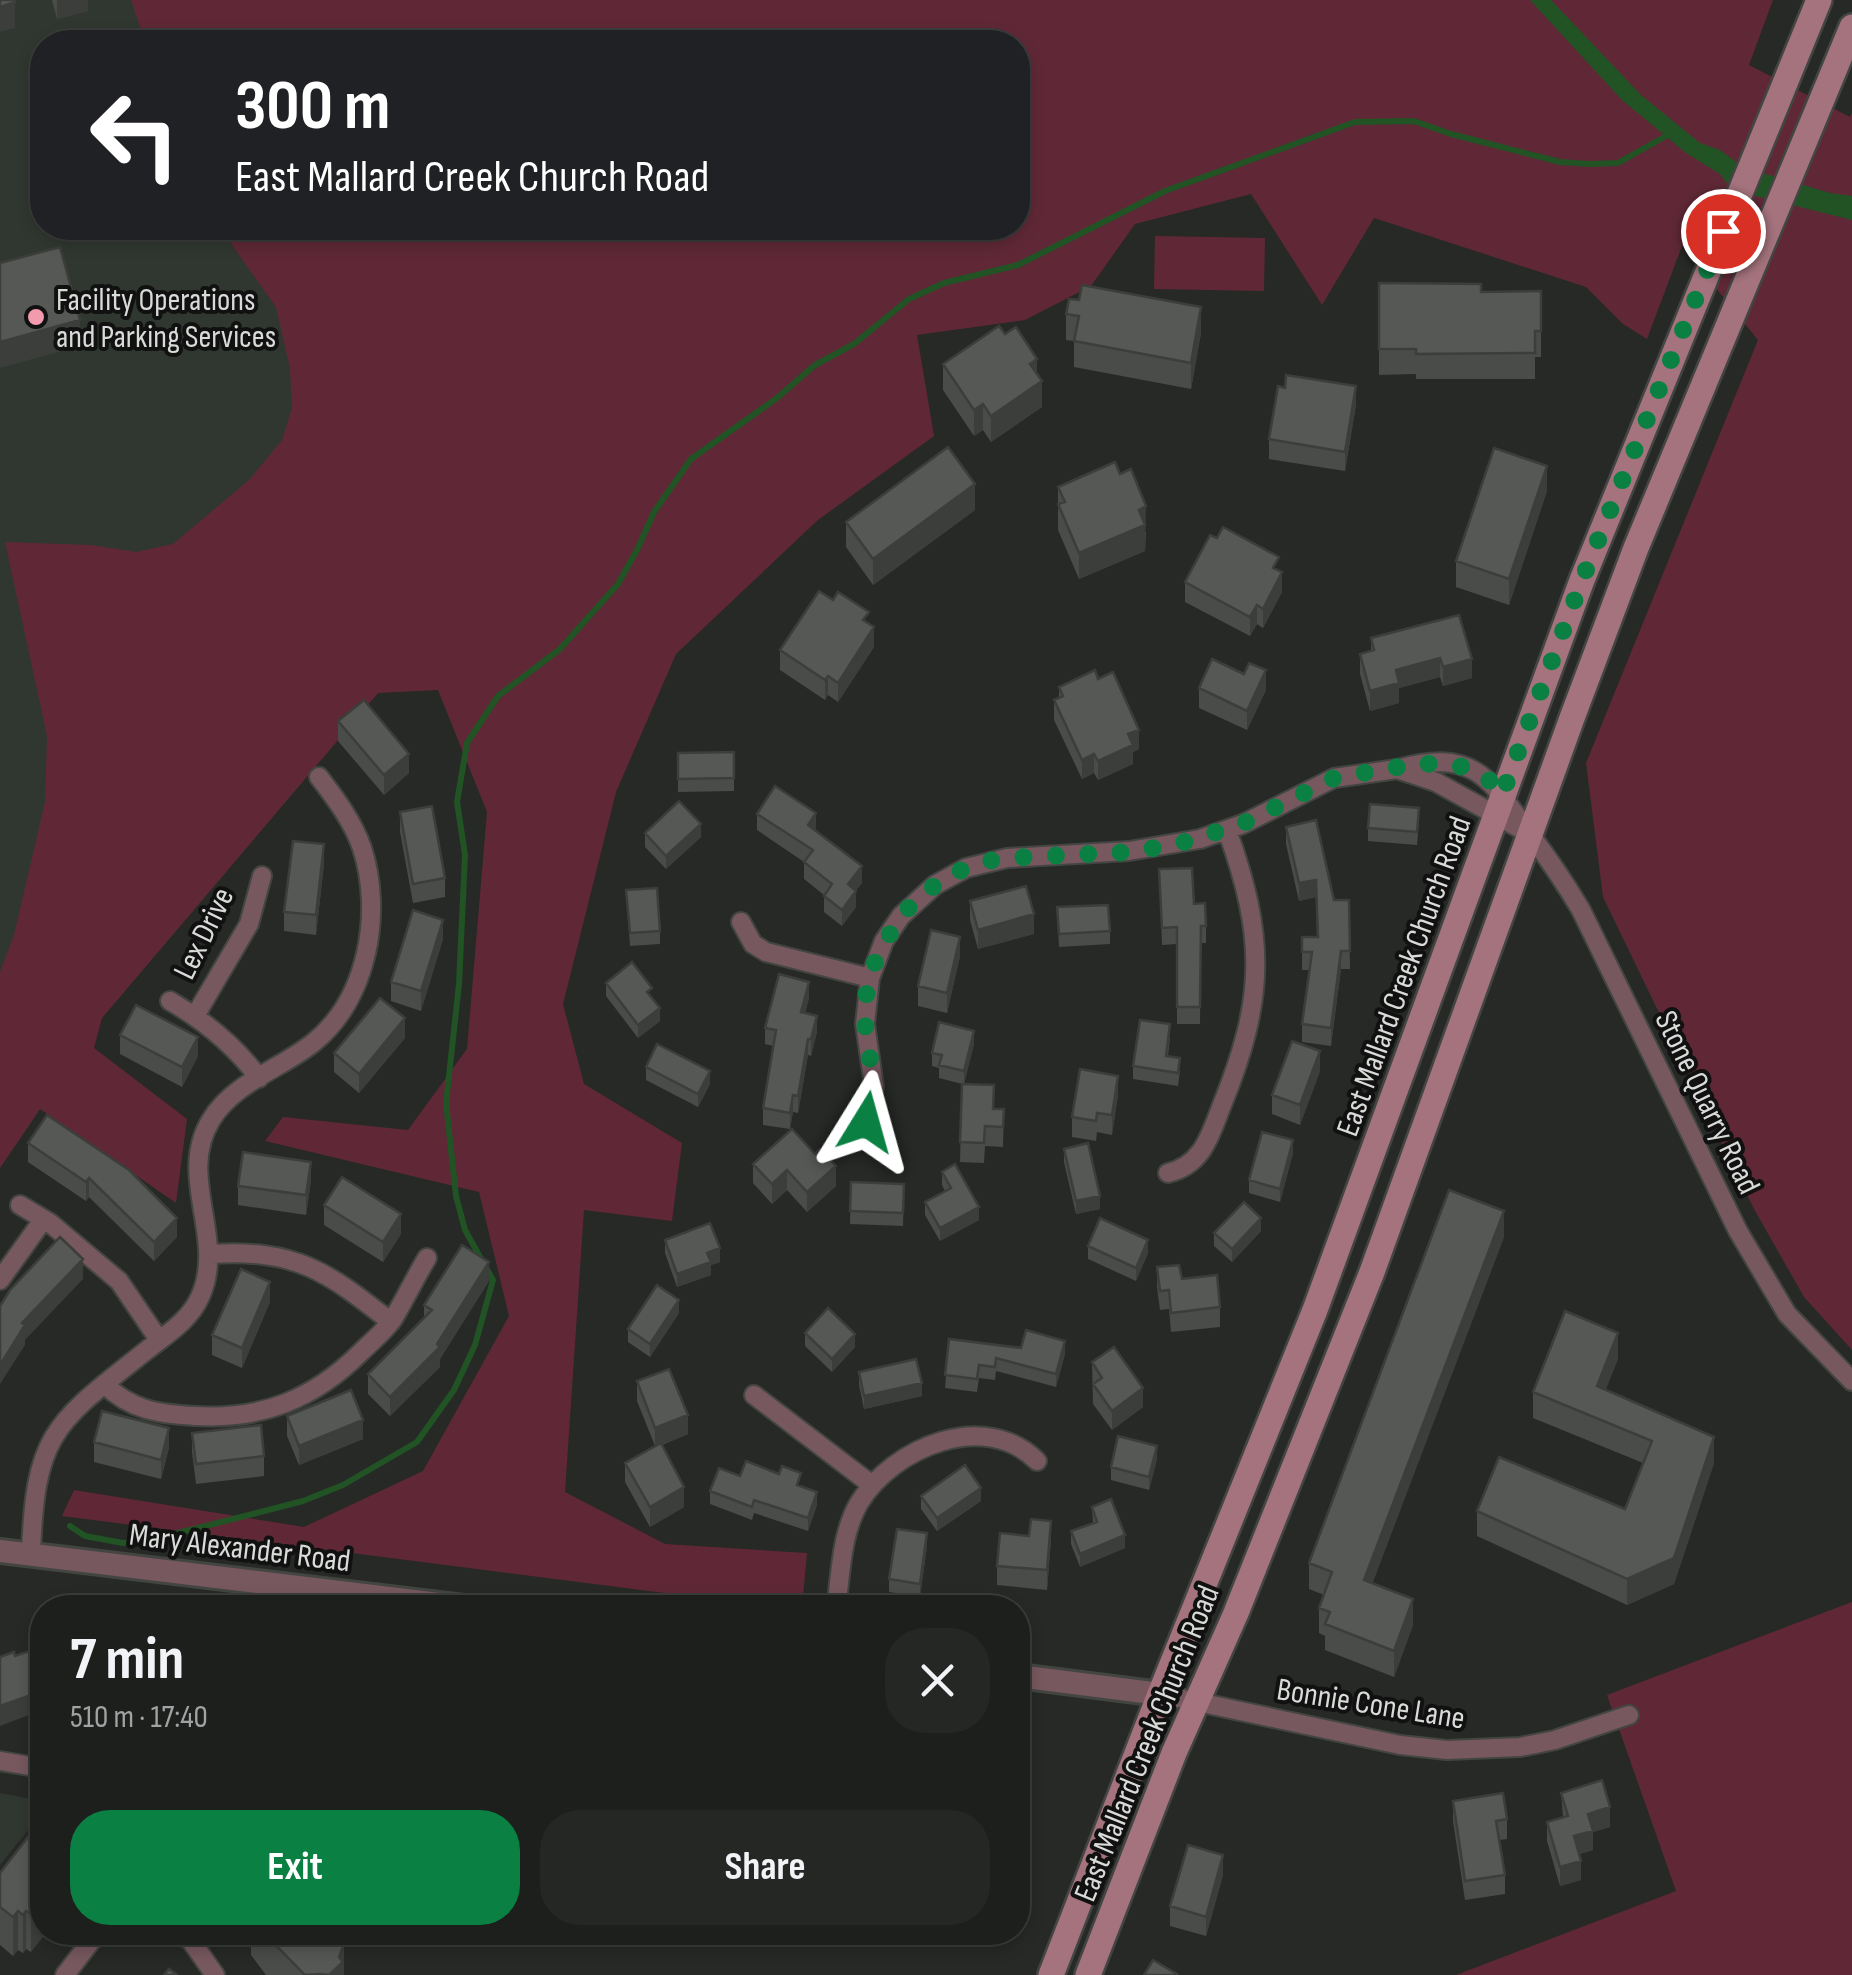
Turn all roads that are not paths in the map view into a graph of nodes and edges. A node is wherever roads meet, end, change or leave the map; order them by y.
1 (1819, 0) edge
2 (1852, 27) edge
3 (1397, 768) junction
4 (319, 777) dead end
5 (1499, 806) junction
6 (1227, 830) junction
7 (1530, 834) junction
8 (262, 876) dead end
9 (741, 922) dead end
10 (870, 978) junction
11 (170, 1001) dead end
12 (195, 1016) junction
13 (259, 1078) junction
14 (866, 1122) dead end
15 (1168, 1173) dead end
16 (20, 1206) dead end
17 (43, 1220) junction
18 (211, 1254) junction
19 (426, 1258) dead end
20 (0, 1280) edge
21 (391, 1322) junction
22 (160, 1340) junction
23 (1852, 1381) edge
24 (104, 1384) junction
25 (754, 1394) dead end
26 (1037, 1461) dead end
27 (872, 1485) junction
28 (0, 1551) edge
29 (31, 1554) junction
30 (342, 1595) edge
31 (838, 1595) edge
32 (1030, 1678) edge
33 (1160, 1694) junction
34 (1196, 1702) junction
35 (1629, 1714) dead end
36 (0, 1761) edge
37 (30, 1766) edge
38 (88, 1945) edge
39 (194, 1945) edge
40 (66, 1975) edge
41 (215, 1975) edge
42 (1051, 1975) edge
43 (1088, 1975) edge

1 - 5 main road, East Mallard Creek Church Road
2 - 7 main road, East Mallard Creek Church Road
3 - 5 street
3 - 5 street
3 - 6 street
4 - 13 street
5 - 7 street, Stone Quarry Road
5 - 33 main road, East Mallard Creek Church Road
6 - 10 street
6 - 15 street
7 - 23 street, Stone Quarry Road
7 - 34 main road, East Mallard Creek Church Road
8 - 12 street, Lex Drive
9 - 10 street
10 - 14 street
11 - 12 street, Lex Drive
12 - 13 street, Lex Drive
13 - 18 street
16 - 17 street
17 - 20 street
17 - 22 street
18 - 21 street
18 - 22 street
19 - 21 street
21 - 24 street
22 - 24 street
24 - 29 street
25 - 27 street
26 - 27 street
27 - 31 street
28 - 29 street, Mary Alexander Road
29 - 30 street, Mary Alexander Road
32 - 33 street
33 - 34 street, Bonnie Cone Lane
33 - 42 main road, East Mallard Creek Church Road
34 - 35 street, Bonnie Cone Lane
34 - 43 main road, East Mallard Creek Church Road
36 - 37 street
38 - 40 street
39 - 41 street

